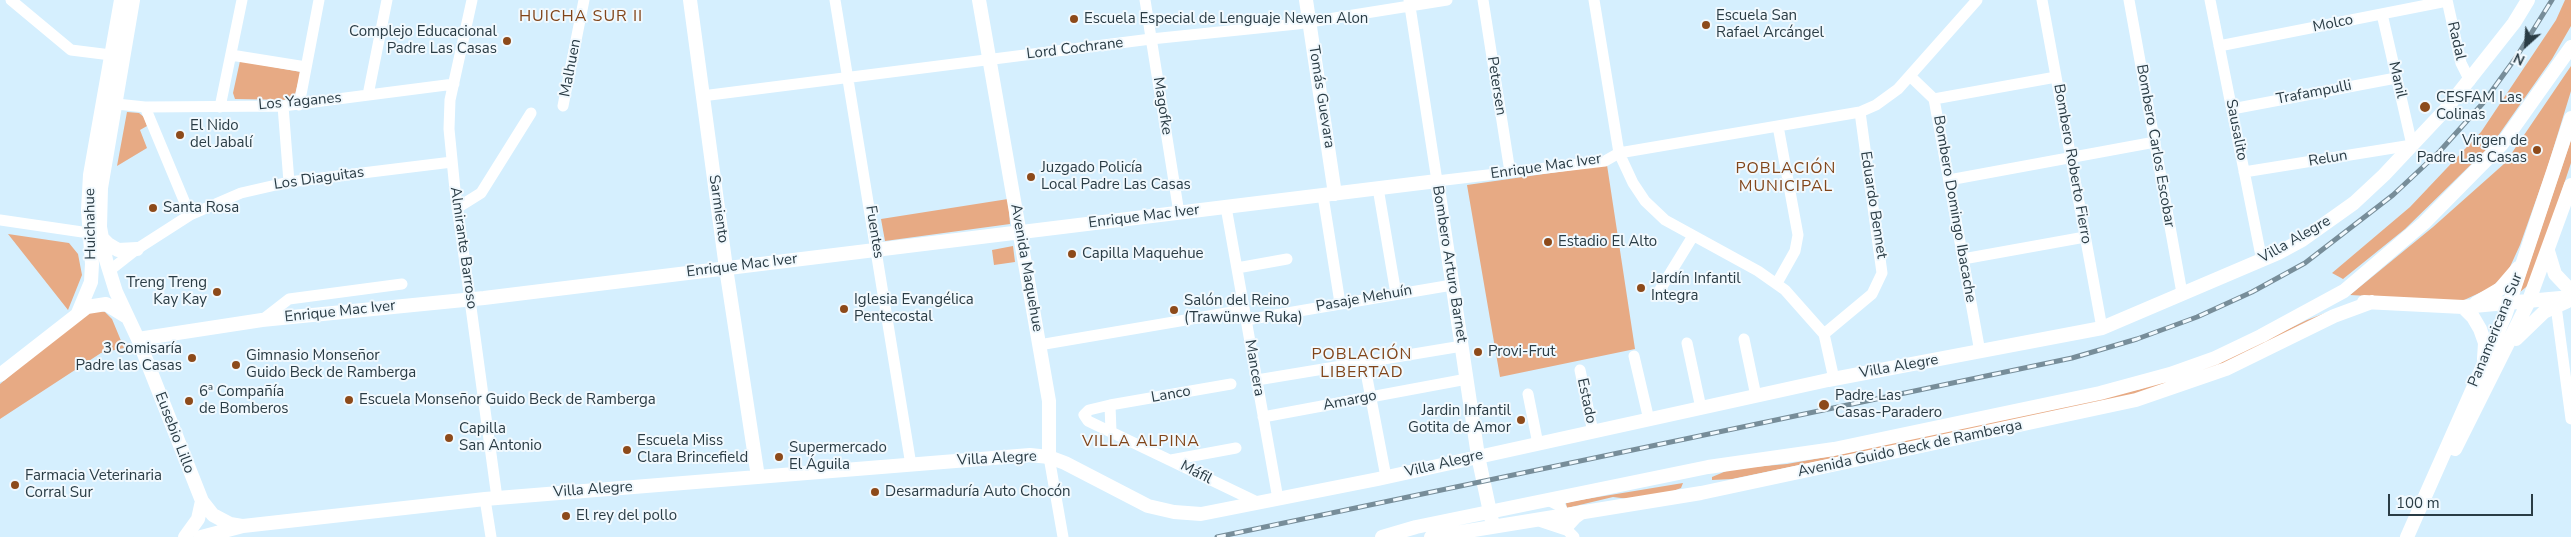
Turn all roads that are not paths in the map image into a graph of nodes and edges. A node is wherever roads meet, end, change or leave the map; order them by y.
1 (11, 0) edge
2 (121, 0) edge
3 (133, 0) edge
4 (242, 0) edge
5 (319, 0) edge
6 (387, 0) edge
7 (472, 0) edge
8 (584, 0) edge
9 (690, 0) edge
10 (836, 0) edge
11 (979, 0) edge
12 (1145, 0) edge
13 (1306, 0) edge
14 (1447, 0) edge
15 (1483, 0) edge
16 (1594, 0) edge
17 (1977, 0) edge
18 (2042, 0) edge
19 (2129, 0) edge
20 (2210, 0) edge
21 (2528, 0) edge
22 (2447, 1) edge
23 (1409, 3) edge
24 (2382, 14) junction
25 (1309, 22) junction
26 (1151, 39) junction
27 (2220, 46) junction
28 (2571, 47) edge
29 (111, 55) junction
30 (231, 55) junction
31 (989, 60) junction
32 (306, 67) junction
33 (1910, 76) junction
34 (2056, 77) junction
35 (848, 78) junction
36 (2396, 78) junction
37 (2470, 81) junction
38 (454, 84) junction
39 (368, 95) junction
40 (702, 96) junction
41 (1934, 99) junction
42 (110, 104) junction
43 (299, 105) junction
44 (283, 106) junction
45 (563, 106) dead end
46 (146, 107) junction
47 (220, 107) junction
48 (2232, 109) junction
49 (1860, 112) junction
50 (531, 113) dead end
51 (2571, 118) edge
52 (1778, 126) junction
53 (2155, 142) junction
54 (2567, 144) edge
55 (2412, 145) junction
56 (1619, 153) junction
57 (2070, 158) junction
58 (452, 162) junction
59 (1510, 172) junction
60 (2244, 172) junction
61 (1949, 180) junction
62 (1437, 181) junction
63 (289, 182) junction
64 (2571, 185) edge
65 (1378, 188) junction
66 (1329, 195) junction
67 (1226, 207) junction
68 (458, 208) junction
69 (1179, 213) junction
70 (190, 215) junction
71 (0, 220) edge
72 (1020, 232) junction
73 (95, 235) junction
74 (1693, 236) junction
75 (2085, 237) junction
76 (137, 249) junction
77 (877, 250) junction
78 (2548, 251) junction
79 (1286, 259) dead end
80 (1963, 259) junction
81 (2262, 261) junction
82 (2524, 261) junction
83 (726, 268) junction
84 (1237, 268) junction
85 (109, 272) junction
86 (1777, 283) junction
87 (402, 284) dead end
88 (1452, 284) junction
89 (2571, 291) edge
90 (1658, 293) dead end
91 (2182, 293) junction
92 (1396, 294) junction
93 (2571, 298) edge
94 (471, 299) junction
95 (2372, 302) junction
96 (1340, 303) junction
97 (2528, 303) junction
98 (2509, 304) junction
99 (2556, 306) junction
100 (2463, 307) junction
101 (2316, 308) junction
102 (78, 313) junction
103 (1245, 315) junction
104 (128, 317) junction
105 (262, 320) junction
106 (2102, 328) junction
107 (1824, 334) junction
108 (138, 339) junction
109 (1744, 339) dead end
110 (1687, 343) dead end
111 (1039, 345) junction
112 (1462, 346) junction
113 (2505, 351) junction
114 (1980, 352) junction
115 (1634, 356) dead end
116 (1364, 362) junction
117 (2483, 367) junction
118 (1580, 370) dead end
119 (0, 375) edge
120 (1467, 379) junction
121 (1834, 379) junction
122 (1257, 380) junction
123 (1231, 384) dead end
124 (1528, 394) dead end
125 (1756, 396) junction
126 (1371, 397) junction
127 (1110, 405) junction
128 (1701, 408) junction
129 (1084, 415) joint
130 (1263, 417) junction
131 (2571, 418) edge
132 (1649, 420) junction
133 (1111, 432) junction
134 (1593, 432) junction
135 (1538, 444) junction
136 (1236, 448) dead end
137 (1478, 456) junction
138 (1049, 457) junction
139 (1171, 460) junction
140 (910, 465) junction
141 (1696, 469) junction
142 (758, 477) junction
143 (1386, 478) junction
144 (1701, 493) junction
145 (491, 498) junction
146 (1278, 499) junction
147 (1548, 500) junction
148 (202, 501) junction
149 (1257, 502) junction
150 (1490, 513) junction
151 (243, 526) junction
152 (1494, 526) junction
153 (1568, 526) edge
154 (1446, 536) edge
155 (185, 537) edge
156 (201, 537) edge
157 (491, 537) edge
158 (1063, 537) edge
159 (1382, 537) edge
160 (1431, 537) edge
161 (2408, 537) edge

1 - 29 street
2 - 29 main road, Huichahue
3 - 42 main road, Huichahue
4 - 30 street
5 - 32 street
6 - 39 street
7 - 38 street, Almirante Barroso
8 - 45 street, Malhuen
9 - 40 main road, Sarmiento
10 - 35 street, Fuentes
11 - 31 main road, Avenida Maquehue
12 - 26 street, Magofke
13 - 25 main road, Tomás Guevara
14 - 23 street, Lord Cochrane
15 - 59 street, Petersen
16 - 56 street
17 - 33 street, Enrique Mac Iver
18 - 34 street, Bombero Roberto Fierro
19 - 53 street, Bombero Carlos Escobar
20 - 27 street, Sausalito
21 - 37 main road, Villa Alegre
22 - 24 street, Molco
22 - 37 street, Radal
23 - 25 street, Lord Cochrane
23 - 62 street, Bombero Arturo Barnet
24 - 27 street, Molco
24 - 36 street, Manil
25 - 26 street, Lord Cochrane
25 - 66 main road, Tomás Guevara
26 - 31 street, Lord Cochrane
26 - 69 street, Magofke
27 - 48 street, Sausalito
28 - 101 main road, Avenida Guido Beck de Ramberga
29 - 42 main road, Huichahue
30 - 32 street
30 - 47 street
31 - 35 street, Lord Cochrane
31 - 72 main road, Avenida Maquehue
32 - 43 street
33 - 41 street, Bombero Domingo Ibacache
33 - 49 street, Enrique Mac Iver
34 - 41 street
34 - 57 street, Bombero Roberto Fierro
35 - 40 street, Lord Cochrane
35 - 77 street, Fuentes
36 - 48 street, Trafampulli
36 - 55 street, Manil
37 - 55 main road, Villa Alegre
38 - 39 street, Los Yaganes
38 - 58 street, Almirante Barroso
39 - 43 street, Los Yaganes
40 - 83 main road, Sarmiento
41 - 61 street, Bombero Domingo Ibacache
42 - 46 street
42 - 73 main road, Huichahue
43 - 44 street, Los Yaganes
44 - 47 street, Los Yaganes
44 - 63 street
46 - 47 street, Los Yaganes
46 - 70 street
48 - 60 street, Sausalito
49 - 52 street, Enrique Mac Iver
49 - 107 street, Eduardo Bennet
50 - 68 street
51 - 54 main road, Panamericana Sur
52 - 56 street, Enrique Mac Iver
52 - 86 street
53 - 57 street
53 - 91 street, Bombero Carlos Escobar
54 - 82 main road, Panamericana Sur
55 - 60 street, Relun
55 - 81 main road, Villa Alegre
56 - 59 street, Enrique Mac Iver
56 - 74 street
57 - 61 street
57 - 75 street, Bombero Roberto Fierro
58 - 63 street, Los Diaguitas
58 - 68 street, Almirante Barroso
59 - 62 street, Enrique Mac Iver
60 - 81 street, Sausalito
61 - 80 street, Bombero Domingo Ibacache
62 - 65 main road, Enrique Mac Iver
62 - 88 main road, Bombero Arturo Barnet
63 - 70 street, Los Diaguitas
64 - 78 main road, Panamericana Sur
65 - 66 main road, Enrique Mac Iver
65 - 92 street
66 - 67 main road, Enrique Mac Iver
66 - 96 street
67 - 69 main road, Enrique Mac Iver
67 - 84 street, Mancera
68 - 94 street, Almirante Barroso
69 - 72 main road, Enrique Mac Iver
70 - 76 street, Los Diaguitas
71 - 73 street
72 - 77 main road, Enrique Mac Iver
72 - 111 main road, Avenida Maquehue
73 - 76 main road
73 - 85 main road, Huichahue
73 - 102 main road, Huichahue
74 - 86 street
74 - 90 street
75 - 80 street
75 - 106 street, Bombero Roberto Fierro
76 - 85 street, Los Diaguitas
77 - 83 main road, Enrique Mac Iver
77 - 140 street, Fuentes
78 - 89 main road
78 - 97 main road, Panamericana Sur
79 - 84 street
80 - 114 street, Bombero Domingo Ibacache
81 - 91 main road, Villa Alegre
82 - 98 main road, Panamericana Sur
82 - 100 main road
83 - 94 main road, Enrique Mac Iver
83 - 142 main road, Sarmiento
84 - 103 street, Mancera
85 - 104 main road, Eusebio Lillo
86 - 107 street
87 - 105 street, Enrique Mac Iver
88 - 92 street, Pasaje Mehuín
88 - 112 main road, Bombero Arturo Barnet
91 - 106 main road, Villa Alegre
92 - 96 street, Pasaje Mehuín
93 - 97 main road, Avenida Guido Beck de Ramberga
93 - 99 main road
94 - 105 main road, Enrique Mac Iver
94 - 145 street, Almirante Barroso
95 - 100 main road, Avenida Guido Beck de Ramberga
95 - 101 main road, Avenida Guido Beck de Ramberga
95 - 144 main road, Avenida Guido Beck de Ramberga
96 - 103 street, Pasaje Mehuín
97 - 98 main road, Avenida Guido Beck de Ramberga
97 - 113 main road, Panamericana Sur
98 - 100 main road, Avenida Guido Beck de Ramberga
98 - 117 main road, Panamericana Sur
99 - 113 main road
99 - 131 street
100 - 117 main road
101 - 141 main road, Avenida Guido Beck de Ramberga
102 - 104 main road
102 - 119 main road
103 - 111 street, Pasaje Mehuín
103 - 122 street, Mancera
104 - 108 main road, Eusebio Lillo
105 - 108 main road, Enrique Mac Iver
106 - 114 main road, Villa Alegre
107 - 121 street
108 - 148 main road, Eusebio Lillo
109 - 125 street
110 - 128 street
111 - 138 main road, Avenida Maquehue
112 - 116 street
112 - 120 main road, Bombero Arturo Barnet
113 - 161 main road, Panamericana Sur
114 - 121 main road, Villa Alegre
115 - 132 street
116 - 122 street
116 - 126 street
117 - 161 main road, Panamericana Sur
118 - 134 street, Estado
120 - 126 street, Amargo
120 - 137 main road, Bombero Arturo Barnet
121 - 125 main road, Villa Alegre
122 - 130 street, Mancera
123 - 127 street, Lanco
124 - 135 street
125 - 128 main road, Villa Alegre
126 - 130 street, Amargo
126 - 143 street
127 - 129 street, Lanco
127 - 133 street
128 - 132 main road, Villa Alegre
129 - 133 street, Máfil
130 - 146 street, Mancera
132 - 134 main road, Villa Alegre
133 - 139 street, Máfil
134 - 135 main road, Villa Alegre
135 - 137 main road, Villa Alegre
136 - 139 street
137 - 143 main road, Villa Alegre
137 - 150 main road, Bombero Arturo Barnet
138 - 140 main road, Villa Alegre
138 - 149 main road, Villa Alegre
138 - 158 street, Avenida Maquehue
139 - 149 street, Máfil
140 - 142 main road, Villa Alegre
141 - 144 main road
141 - 147 main road, Avenida Guido Beck de Ramberga
142 - 145 main road, Villa Alegre
143 - 146 main road, Villa Alegre
144 - 153 main road, Avenida Guido Beck de Ramberga
145 - 151 main road, Villa Alegre
145 - 157 street, Almirante Barroso
146 - 149 main road, Villa Alegre
147 - 150 main road, Avenida Guido Beck de Ramberga
147 - 153 street
148 - 151 main road, Villa Alegre
148 - 155 main road
150 - 152 main road, Bombero Arturo Barnet
150 - 159 main road, Avenida Guido Beck de Ramberga
151 - 156 main road, Villa Alegre
152 - 153 main road
152 - 154 main road
154 - 160 main road

